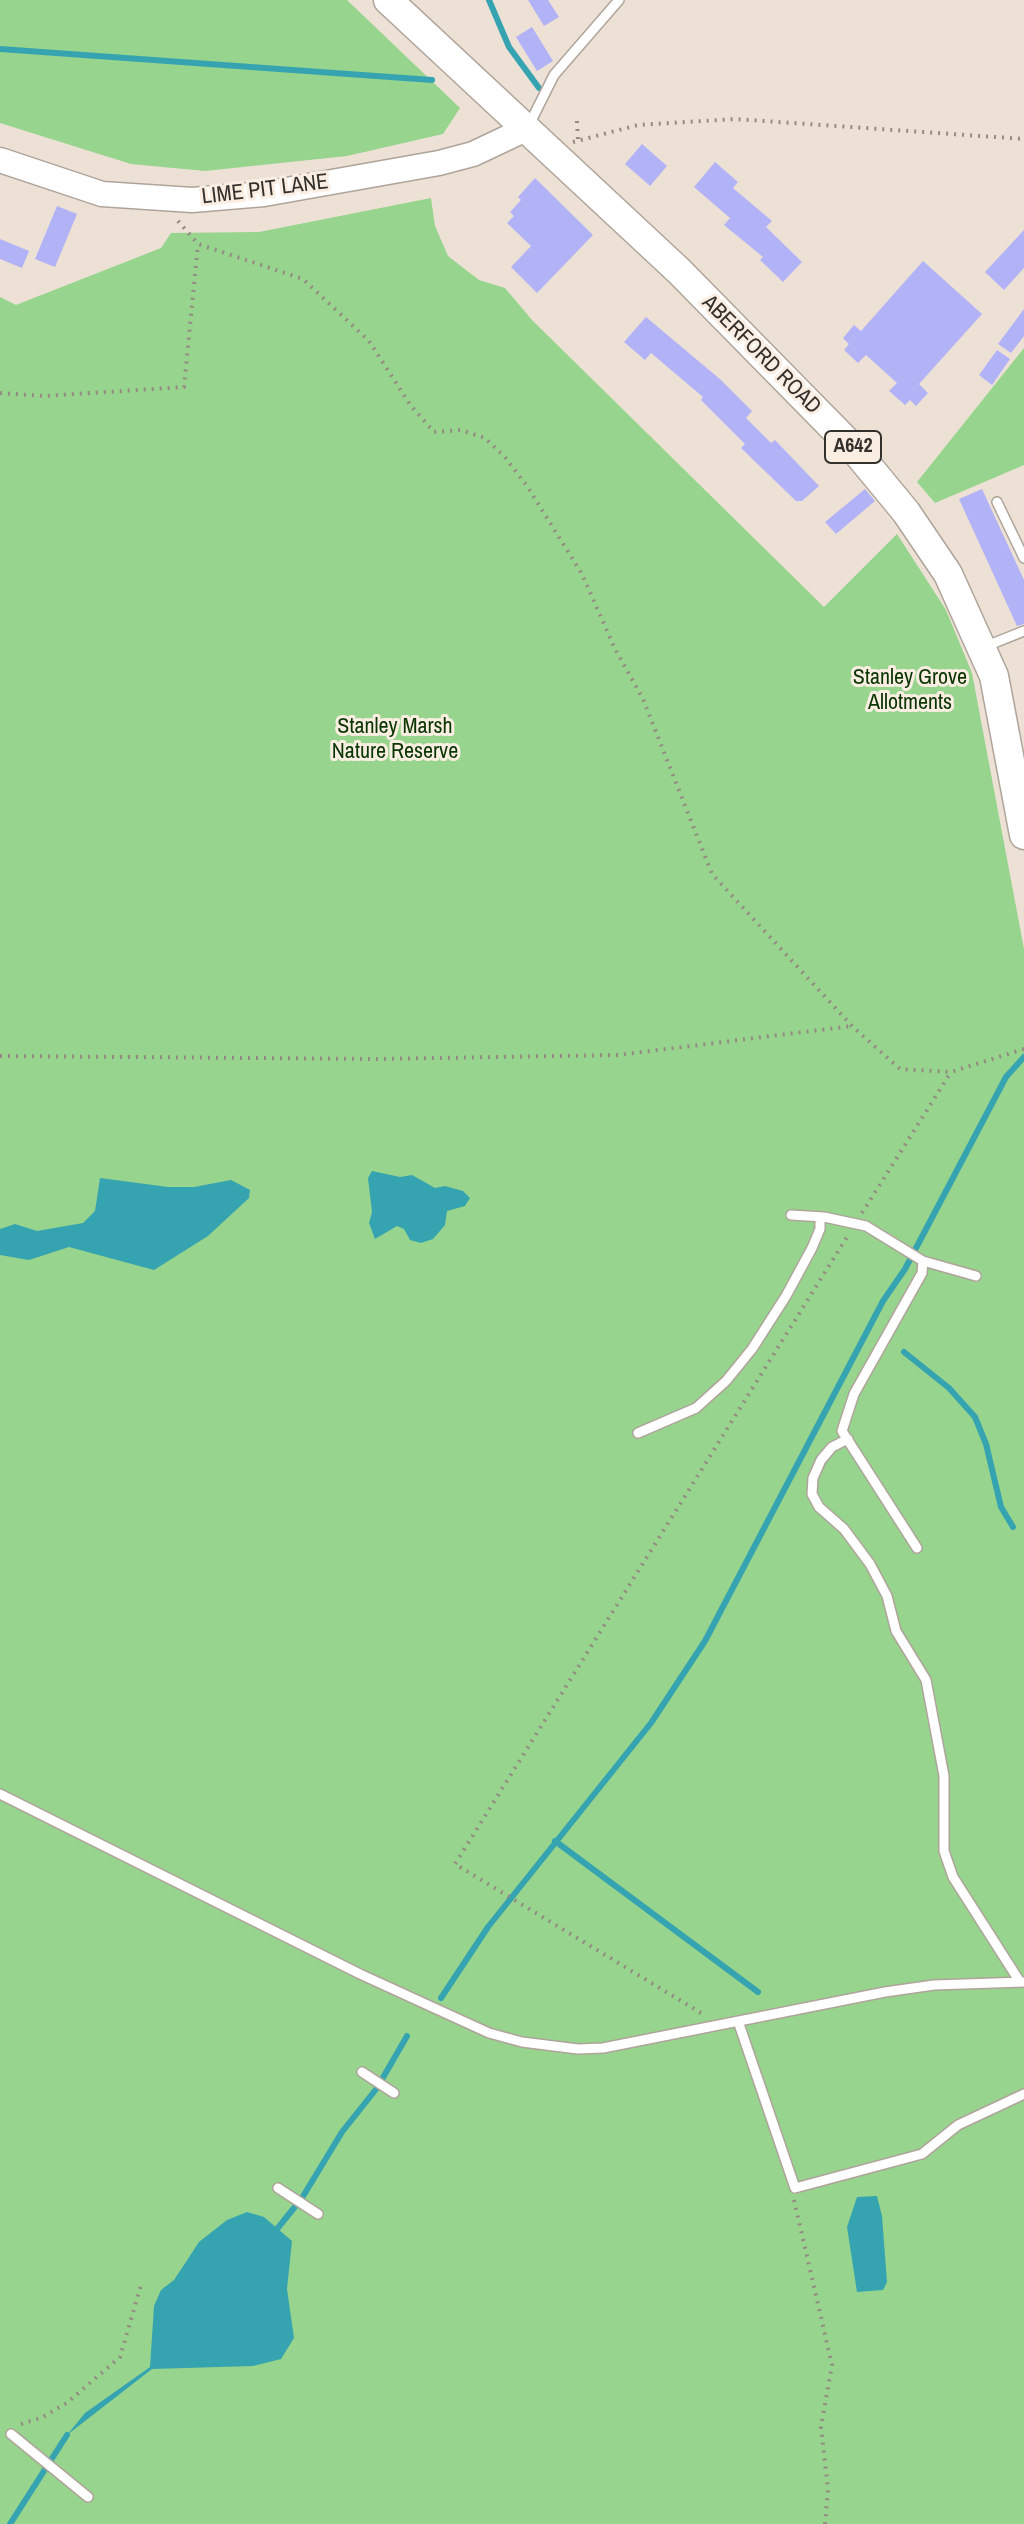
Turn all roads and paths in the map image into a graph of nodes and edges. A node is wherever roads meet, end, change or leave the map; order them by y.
1 (388, 0) edge
2 (619, 0) edge
3 (536, 136) junction
4 (1024, 139) edge
5 (0, 160) edge
6 (162, 200) junction
7 (198, 244) junction
8 (0, 393) edge
9 (997, 502) dead end
10 (1024, 558) edge
11 (1024, 631) edge
12 (984, 647) junction
13 (1020, 790) edge
14 (1024, 835) edge
15 (852, 1026) junction
16 (1024, 1049) edge
17 (0, 1056) edge
18 (951, 1072) junction
19 (791, 1215) dead end
20 (820, 1217) junction
21 (856, 1223) junction
22 (923, 1261) junction
23 (976, 1276) dead end
24 (638, 1433) dead end
25 (848, 1439) junction
26 (917, 1548) dead end
27 (0, 1794) edge
28 (1022, 1982) edge
29 (739, 2024) junction
30 (723, 2026) junction
31 (364, 2074) dead end
32 (390, 2090) dead end
33 (1024, 2094) edge
34 (278, 2188) dead end
35 (791, 2188) dead end
36 (314, 2212) dead end
37 (141, 2285) dead end
38 (9, 2431) joint
39 (88, 2497) dead end
40 (825, 2524) edge

1 - 3 main road, ABERFORD ROAD / A642
2 - 3 lane
3 - 4 path
3 - 6 street, LIME PIT LANE
3 - 12 main road, ABERFORD ROAD / A642
5 - 6 street, LIME PIT LANE
6 - 7 path
7 - 8 path
7 - 15 path
9 - 10 lane
11 - 12 lane
12 - 13 main road, ABERFORD ROAD / A642
13 - 14 main road, ABERFORD ROAD / A642
15 - 17 path
15 - 18 path
16 - 18 path
18 - 21 path
19 - 20 lane
20 - 21 lane
20 - 24 lane
21 - 22 lane
21 - 30 path
22 - 23 lane
22 - 25 lane
25 - 26 lane
25 - 28 lane
27 - 30 lane
28 - 29 lane
29 - 30 lane
29 - 33 lane
31 - 32 lane
34 - 36 lane
35 - 40 path
37 - 38 path
38 - 39 lane

